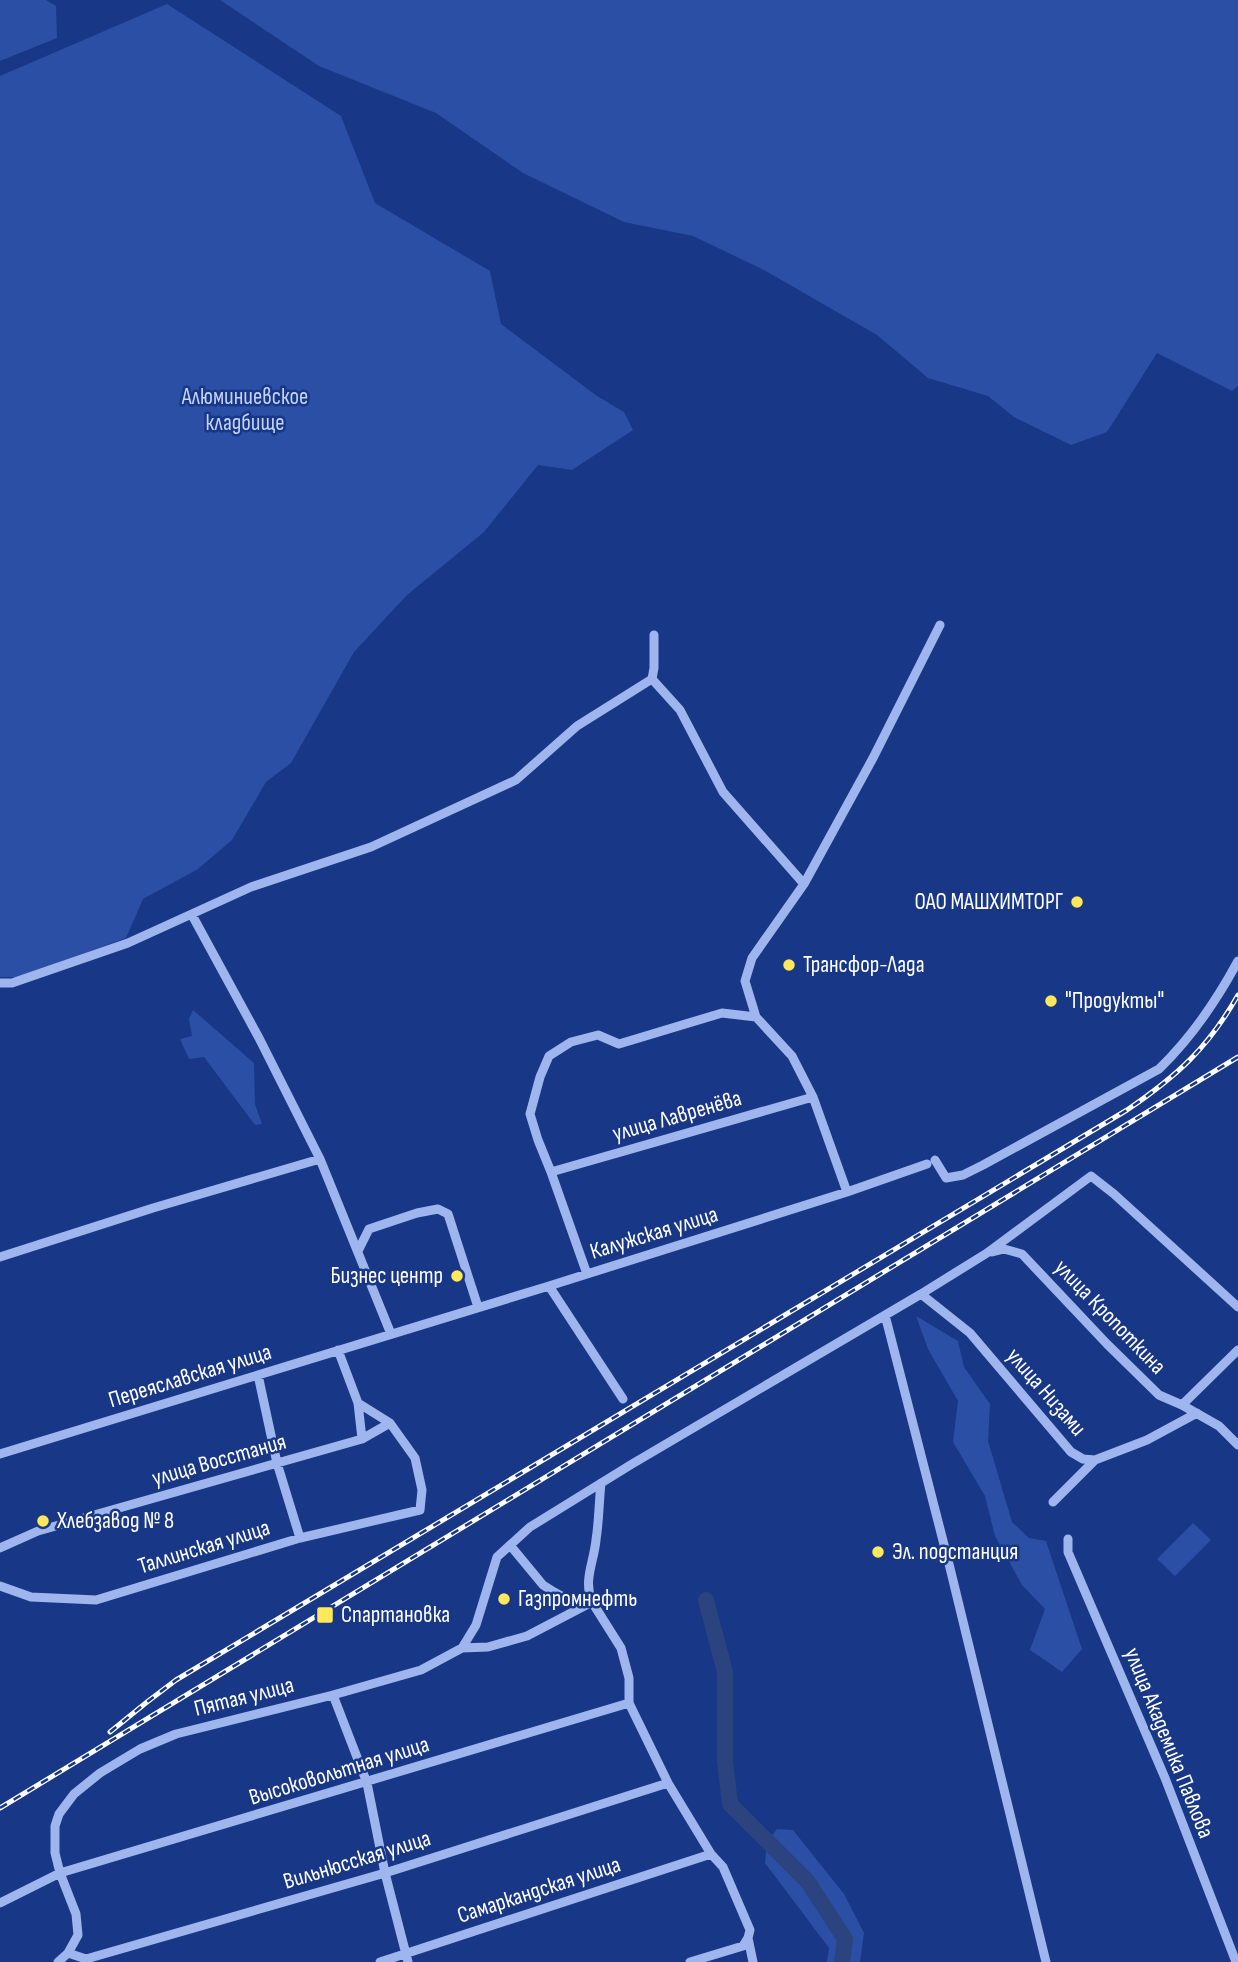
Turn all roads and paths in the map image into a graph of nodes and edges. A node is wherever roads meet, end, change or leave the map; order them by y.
1 (940, 625) dead end
2 (654, 635) dead end
3 (652, 680) junction
4 (804, 884) junction
5 (192, 915) junction
6 (1238, 961) edge
7 (0, 983) edge
8 (756, 1017) junction
9 (813, 1097) junction
10 (320, 1158) junction
11 (551, 1172) junction
12 (847, 1192) junction
13 (358, 1251) junction
14 (986, 1253) junction
15 (0, 1257) edge
16 (587, 1274) junction
17 (549, 1286) junction
18 (921, 1294) junction
19 (478, 1307) junction
20 (1238, 1307) edge
21 (885, 1315) junction
22 (391, 1334) junction
23 (338, 1350) junction
24 (1238, 1350) edge
25 (258, 1375) junction
26 (623, 1399) dead end
27 (358, 1403) junction
28 (1182, 1405) junction
29 (1197, 1413) junction
30 (390, 1423) junction
31 (362, 1439) junction
32 (1238, 1445) edge
33 (0, 1454) edge
34 (1095, 1460) junction
35 (277, 1463) junction
36 (601, 1483) junction
37 (1053, 1502) dead end
38 (300, 1538) junction
39 (1068, 1539) dead end
40 (510, 1545) junction
41 (0, 1548) edge
42 (0, 1586) edge
43 (592, 1602) junction
44 (462, 1648) junction
45 (333, 1695) junction
46 (629, 1703) junction
47 (367, 1783) junction
48 (668, 1783) junction
49 (710, 1854) junction
50 (60, 1873) junction
51 (385, 1873) junction
52 (0, 1903) edge
53 (746, 1942) junction
54 (68, 1953) junction
55 (406, 1958) edge
56 (58, 1962) edge
57 (380, 1962) edge
58 (690, 1962) edge
59 (753, 1962) edge
60 (1046, 1962) edge
61 (1237, 1962) edge

1 - 4 street
2 - 3 street
3 - 4 street
3 - 5 street
4 - 8 street
5 - 7 street
5 - 10 street
6 - 12 street, Калужская улица
8 - 9 street
8 - 11 street
9 - 11 street, улица Лавренёва
9 - 12 street
10 - 13 street
10 - 15 street
11 - 16 street
12 - 16 street, Калужская улица
13 - 19 street
13 - 22 street
14 - 18 street
14 - 20 street
14 - 28 street, улица Кропоткина
16 - 17 street, Калужская улица
17 - 19 street, Калужская улица
17 - 26 street
18 - 21 street
18 - 34 street, улица Низами
19 - 22 street, Калужская улица
21 - 36 street
21 - 60 street
22 - 23 street, Переяславская улица
23 - 25 street, Переяславская улица
23 - 27 street
24 - 28 street
25 - 33 street, Переяславская улица
25 - 35 street
27 - 30 street
27 - 31 street
28 - 29 street, улица Кропоткина
29 - 32 street, улица Кропоткина
29 - 34 street, улица Низами
30 - 31 street, улица Восстания
30 - 38 street, Таллинская улица
31 - 35 street, улица Восстания
34 - 37 street
35 - 38 street
35 - 41 street, улица Восстания
36 - 40 street
36 - 43 street
38 - 42 street, Таллинская улица
39 - 61 street, улица Академика Павлова
40 - 43 street
40 - 44 street
43 - 44 street, Пятая улица
43 - 46 street
44 - 45 street, Пятая улица
45 - 47 street
45 - 50 street, Пятая улица
46 - 47 street, Высоковольтная улица
46 - 48 street
47 - 50 street, Высоковольтная улица
47 - 51 street
48 - 49 street
48 - 51 street, Вильнюсская улица
49 - 53 street
49 - 55 street, Самаркандская улица
50 - 52 street, Высоковольтная улица
50 - 54 street, Пятая улица
51 - 54 street, Вильнюсская улица
51 - 55 street
53 - 58 street
53 - 59 street
54 - 56 street
55 - 57 street, Самаркандская улица

